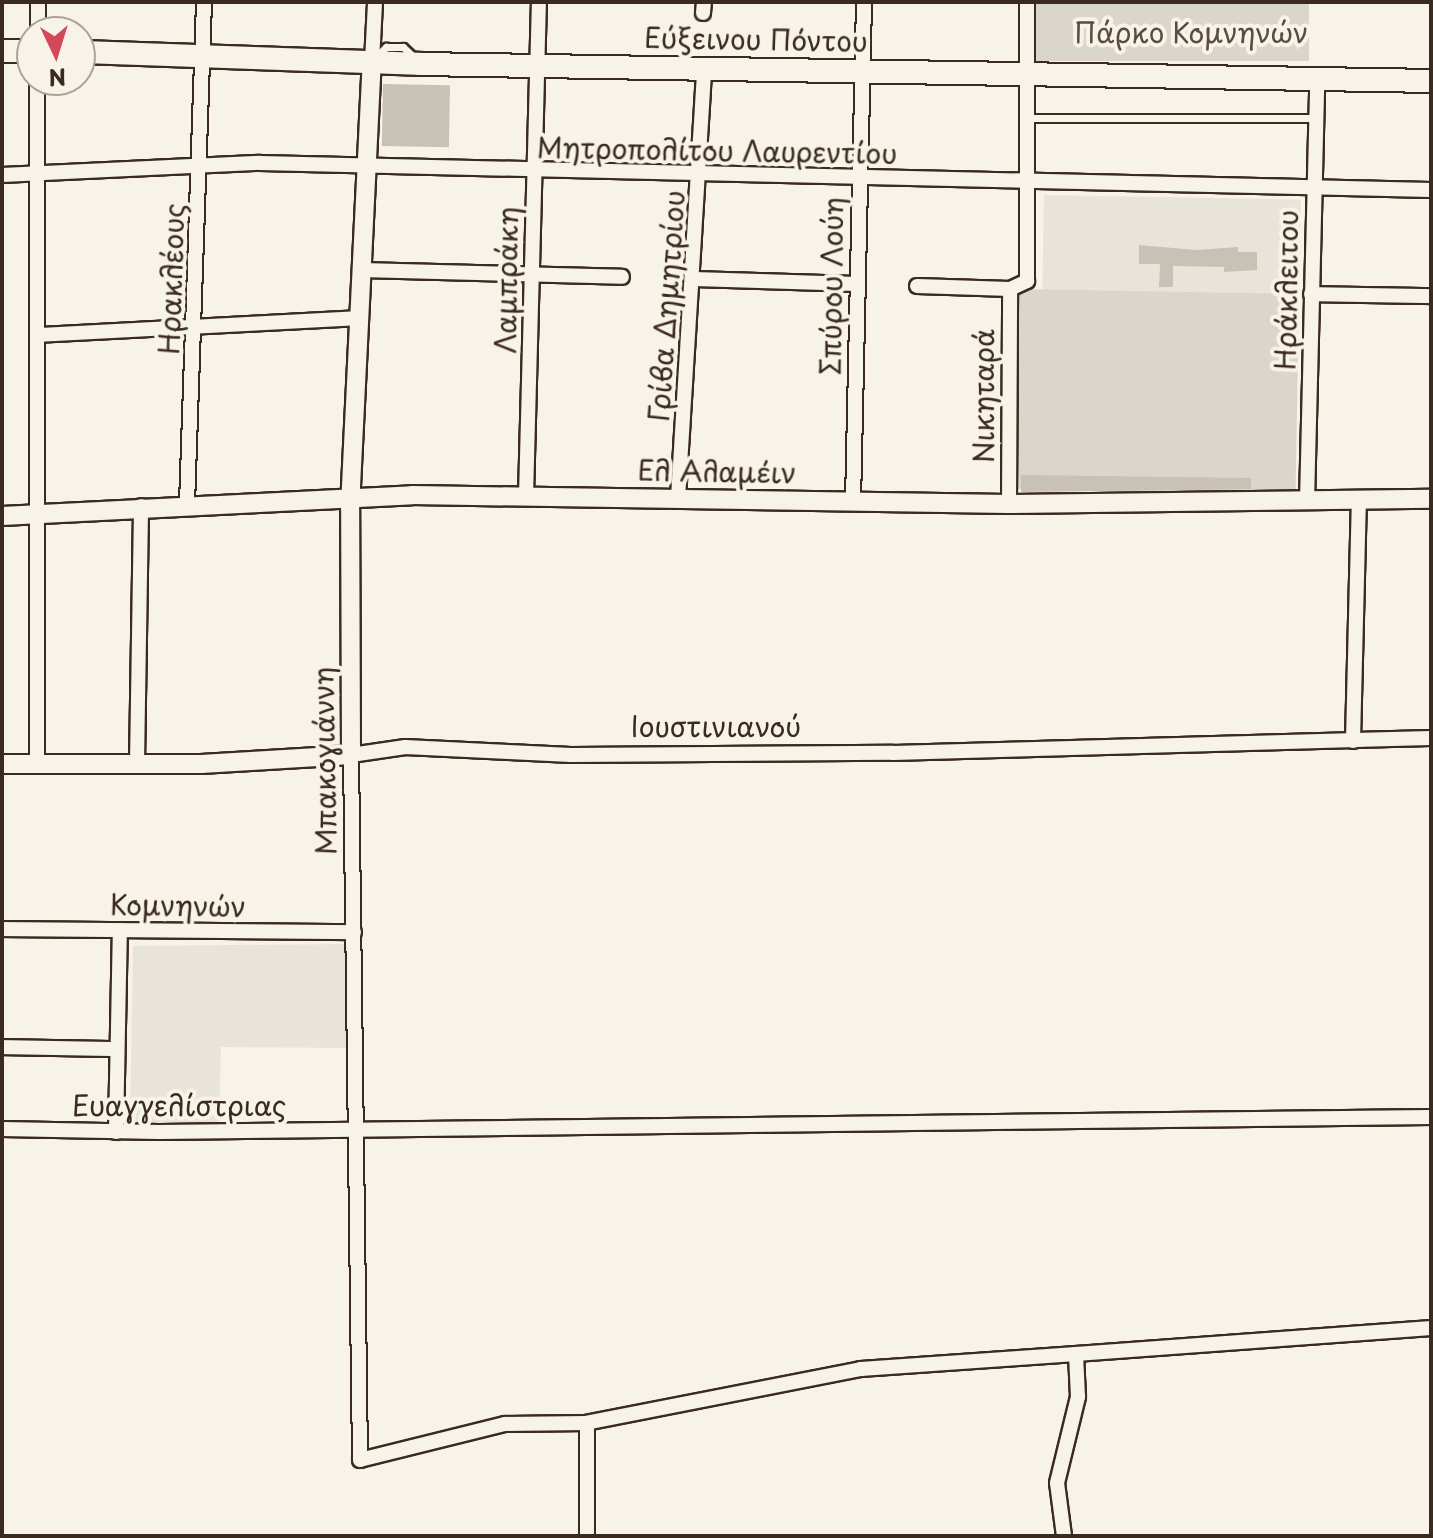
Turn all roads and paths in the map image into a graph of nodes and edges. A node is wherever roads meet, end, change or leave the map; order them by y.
1 (204, 2) edge
2 (375, 2) edge
3 (539, 2) edge
4 (864, 2) edge
5 (1027, 2) edge
6 (96, 52) edge
7 (206, 55) junction
8 (372, 62) junction
9 (537, 66) junction
10 (704, 69) junction
11 (862, 71) junction
12 (1027, 74) junction
13 (1317, 79) junction
14 (1431, 81) edge
15 (37, 96) edge
16 (1027, 118) junction
17 (1316, 118) junction
18 (202, 164) junction
19 (366, 166) junction
20 (38, 172) junction
21 (534, 172) junction
22 (2, 175) edge
23 (701, 176) junction
24 (859, 180) junction
25 (1028, 184) junction
26 (1314, 188) junction
27 (1431, 190) edge
28 (361, 270) junction
29 (532, 275) junction
30 (622, 277) dead end
31 (694, 279) junction
32 (857, 284) junction
33 (917, 286) dead end
34 (1010, 289) junction
35 (1311, 294) junction
36 (1431, 296) edge
37 (359, 318) junction
38 (195, 325) junction
39 (38, 335) junction
40 (526, 496) junction
41 (351, 497) junction
42 (678, 498) junction
43 (1431, 499) edge
44 (1359, 501) junction
45 (853, 502) junction
46 (1307, 502) junction
47 (187, 504) junction
48 (1009, 504) junction
49 (141, 506) junction
50 (37, 512) junction
51 (2, 516) edge
52 (1431, 738) edge
53 (1353, 741) junction
54 (351, 755) junction
55 (2, 764) edge
56 (37, 764) junction
57 (137, 764) junction
58 (2, 929) edge
59 (120, 930) junction
60 (354, 932) junction
61 (2, 1047) edge
62 (117, 1049) junction
63 (1431, 1117) edge
64 (2, 1129) edge
65 (357, 1129) junction
66 (116, 1132) junction
67 (1431, 1328) edge
68 (1076, 1354) junction
69 (587, 1423) junction
70 (587, 1536) edge
71 (1064, 1536) edge

1 - 7 street, Ηρακλέους
2 - 8 street
3 - 9 street, Λαμπράκη
4 - 11 street, Σπύρου Λούη
5 - 12 street
6 - 7 main road, Εύξεινου Πόντου
7 - 8 main road, Εύξεινου Πόντου
7 - 18 street, Ηρακλέους
8 - 9 main road, Εύξεινου Πόντου
8 - 19 street, Μπακογιάννη
9 - 10 main road, Εύξεινου Πόντου
9 - 21 street, Λαμπράκη
10 - 11 main road, Εύξεινου Πόντου
10 - 23 street, Γρίβα Δημητρίου
11 - 12 main road, Εύξεινου Πόντου
11 - 24 street, Σπύρου Λούη
12 - 13 main road, Εύξεινου Πόντου
12 - 16 street
13 - 14 main road, Εύξεινου Πόντου
13 - 17 street, Ηράκλειτου
15 - 20 street
16 - 17 lane
16 - 25 street
17 - 26 street, Ηράκλειτου
18 - 19 street, Μητροπολίτου Λαυρεντίου
18 - 20 street, Μητροπολίτου Λαυρεντίου
18 - 38 street, Ηρακλέους
19 - 21 street, Μητροπολίτου Λαυρεντίου
19 - 28 street, Μπακογιάννη
20 - 22 street, Μητροπολίτου Λαυρεντίου
20 - 39 street
21 - 23 street, Μητροπολίτου Λαυρεντίου
21 - 29 street, Λαμπράκη
23 - 24 street, Μητροπολίτου Λαυρεντίου
23 - 31 street, Γρίβα Δημητρίου
24 - 25 street, Μητροπολίτου Λαυρεντίου
24 - 32 street, Σπύρου Λούη
25 - 26 street, Μητροπολίτου Λαυρεντίου
25 - 34 street
26 - 27 street, Μητροπολίτου Λαυρεντίου
26 - 35 street, Ηράκλειτου
28 - 29 street
28 - 37 street, Μπακογιάννη
29 - 30 street
29 - 40 street, Λαμπράκη
31 - 32 street
31 - 42 street, Γρίβα Δημητρίου
32 - 45 street, Σπύρου Λούη
33 - 34 street
34 - 48 street, Νικηταρά
35 - 36 street
35 - 46 street, Ηράκλειτου
37 - 38 street
37 - 41 street, Μπακογιάννη
38 - 39 street
38 - 47 street, Ηρακλέους
39 - 50 street
40 - 41 street, Ελ Αλαμέιν
40 - 42 street, Ελ Αλαμέιν
41 - 47 street, Ελ Αλαμέιν
41 - 54 street, Μπακογιάννη
42 - 45 street, Ελ Αλαμέιν
43 - 44 street, Ελ Αλαμέιν
44 - 46 street, Ελ Αλαμέιν
44 - 53 street
45 - 48 street, Ελ Αλαμέιν
46 - 48 street, Ελ Αλαμέιν
47 - 49 street, Ελ Αλαμέιν
49 - 50 street, Ελ Αλαμέιν
49 - 57 street
50 - 51 street, Ελ Αλαμέιν
50 - 56 street
52 - 53 street, Ιουστινιανού
53 - 54 street, Ιουστινιανού
54 - 57 street, Ιουστινιανού
54 - 60 street, Μπακογιάννη
55 - 56 street, Ιουστινιανού
56 - 57 street, Ιουστινιανού
58 - 59 street, Κομνηνών
59 - 60 street, Κομνηνών
59 - 62 street
60 - 65 street, Μπακογιάννη
61 - 62 street
62 - 66 street
63 - 65 street, Ευαγγελίστριας
64 - 66 street, Ευαγγελίστριας
65 - 66 street, Ευαγγελίστριας
65 - 69 street, Μπακογιάννη
67 - 68 street
68 - 69 street
68 - 71 street
69 - 70 street

